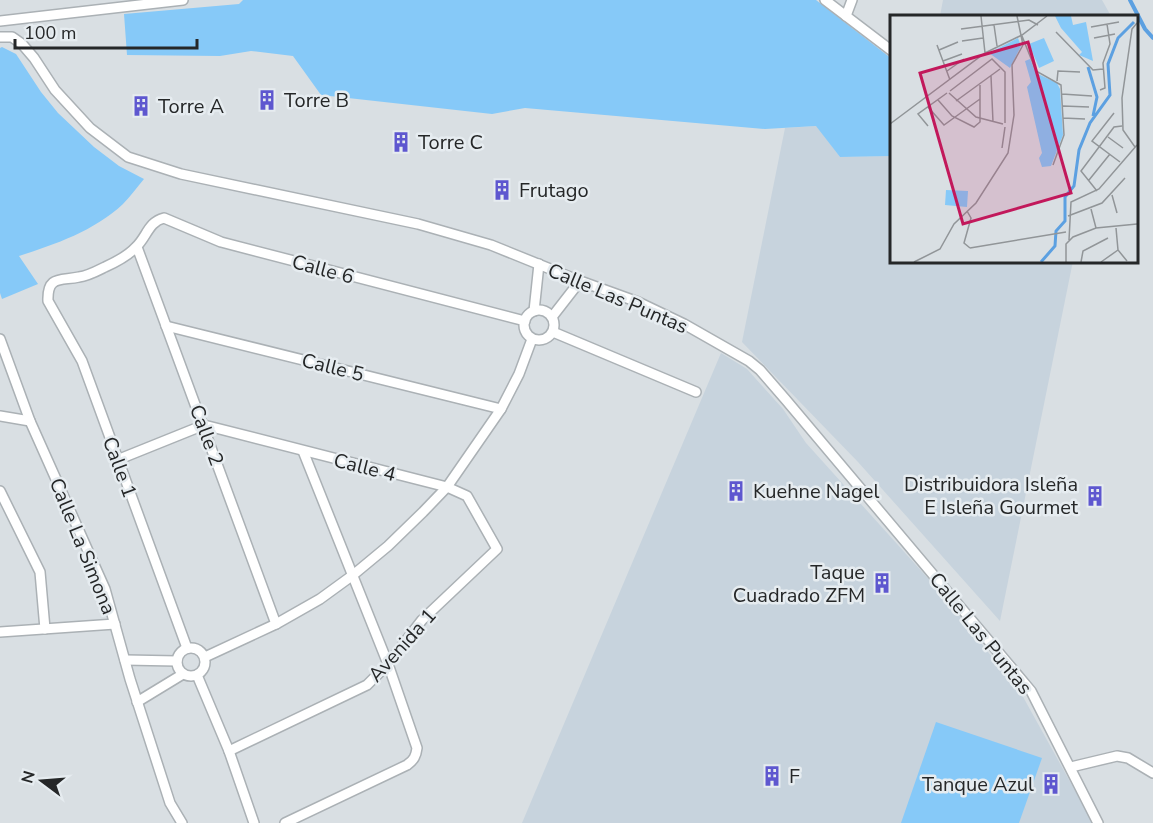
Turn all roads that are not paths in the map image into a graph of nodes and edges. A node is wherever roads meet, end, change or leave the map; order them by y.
1 (183, 0) edge
2 (825, 0) edge
3 (852, 0) edge
4 (846, 16) junction
5 (0, 21) edge
6 (0, 37) edge
7 (890, 49) edge
8 (137, 247) junction
9 (539, 264) junction
10 (580, 281) junction
11 (534, 311) junction
12 (552, 317) junction
13 (525, 321) junction
14 (166, 326) junction
15 (553, 332) junction
16 (0, 339) edge
17 (532, 339) junction
18 (696, 392) dead end
19 (501, 409) junction
20 (0, 416) edge
21 (30, 421) junction
22 (204, 425) junction
23 (303, 451) junction
24 (117, 460) junction
25 (447, 487) junction
26 (0, 491) edge
27 (497, 549) joint
28 (353, 575) junction
29 (115, 624) junction
30 (276, 624) junction
31 (45, 629) junction
32 (0, 632) edge
33 (187, 648) junction
34 (205, 657) junction
35 (125, 660) junction
36 (177, 661) junction
37 (388, 664) junction
38 (183, 674) junction
39 (197, 675) junction
40 (137, 702) junction
41 (229, 751) junction
42 (1071, 767) junction
43 (1153, 773) edge
44 (182, 823) edge
45 (254, 823) edge
46 (285, 823) edge
47 (1098, 823) edge

1 - 5 street
2 - 4 street
3 - 4 street
4 - 7 street
6 - 9 street, Calle Las Puntas
8 - 13 street, Calle 6
8 - 14 street, Calle 2
8 - 24 street, Calle 1
9 - 10 street, Calle Las Puntas
9 - 11 street
10 - 12 street
10 - 42 street, Calle Las Puntas
11 - 12 street
11 - 13 street
12 - 15 street
13 - 17 street
14 - 19 street, Calle 5
14 - 22 street, Calle 2
15 - 17 street
15 - 18 street
16 - 21 street, Calle La Simona
17 - 19 street
19 - 25 street
20 - 21 street
21 - 29 street, Calle La Simona
22 - 23 street, Calle 4
22 - 24 street
22 - 30 street, Calle 2
23 - 25 street, Calle 4
23 - 28 street
24 - 33 street, Calle 1
25 - 27 street, Calle 4
25 - 28 street
26 - 31 street
27 - 37 street, Avenida 1
28 - 30 street
28 - 37 street
29 - 31 street
29 - 35 street, Calle La Simona
30 - 34 street
31 - 32 street
33 - 34 street
33 - 36 street
34 - 39 street
35 - 36 street
35 - 40 street, Calle La Simona
36 - 38 street
37 - 41 street, Avenida 1
37 - 46 street
38 - 39 street
38 - 40 street
39 - 41 street
40 - 44 street, Calle La Simona
41 - 45 street
42 - 43 street
42 - 47 street, Calle Las Puntas

